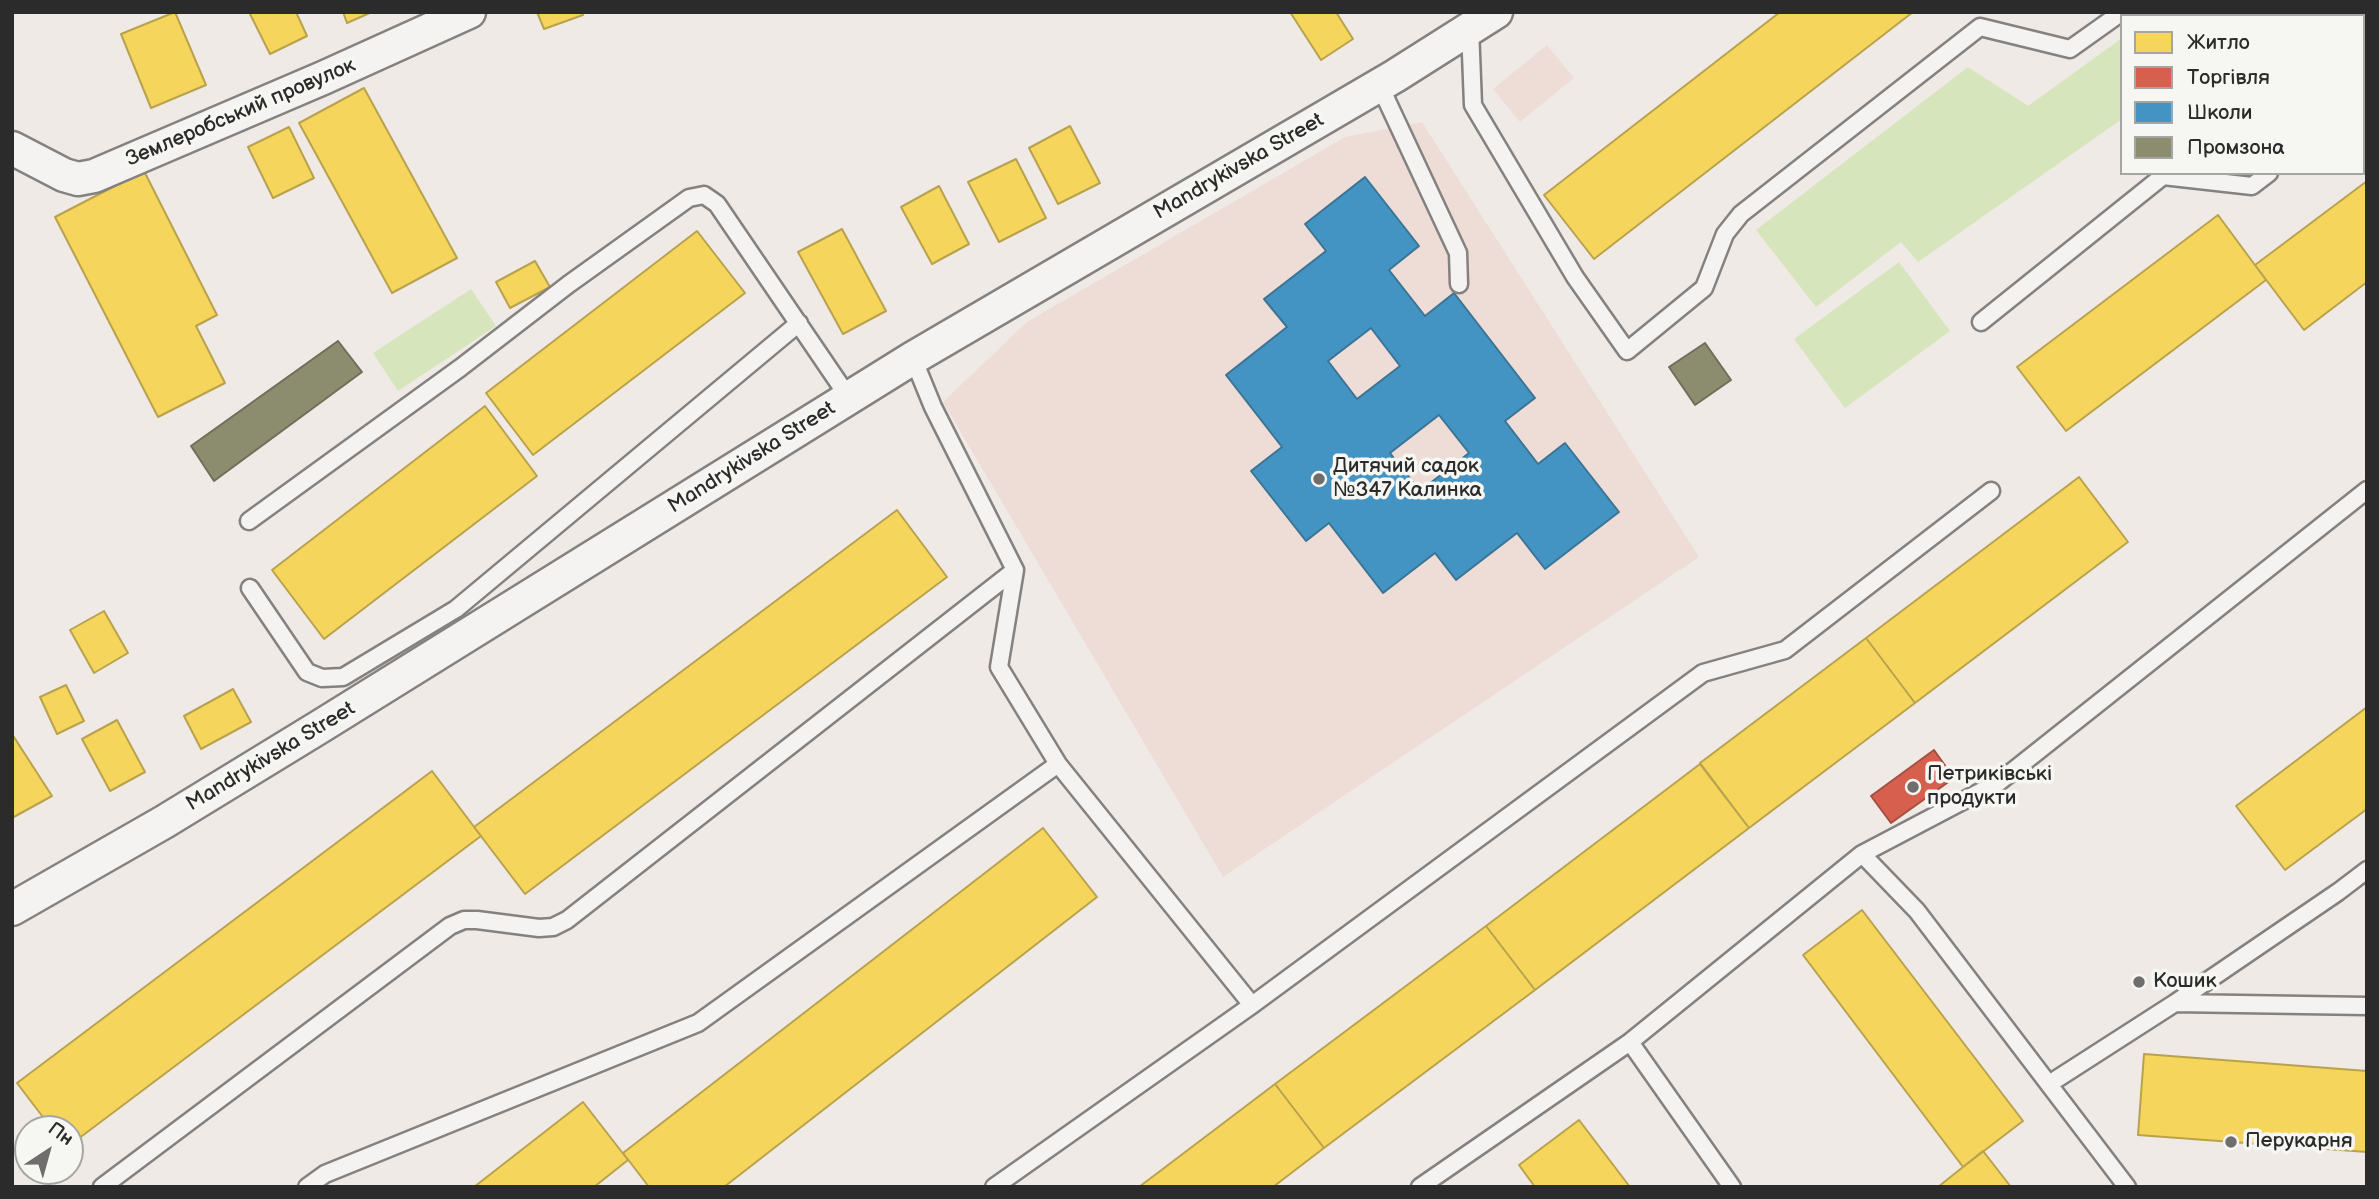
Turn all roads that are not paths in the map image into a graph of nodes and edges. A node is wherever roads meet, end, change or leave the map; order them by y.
1 (469, 12) edge
2 (2122, 12) edge
3 (1483, 20) edge
4 (1380, 86) junction
5 (12, 148) edge
6 (2267, 175) edge
7 (1460, 284) dead end
8 (1980, 322) dead end
9 (799, 323) junction
10 (913, 358) junction
11 (849, 398) junction
12 (2367, 490) edge
13 (1991, 491) dead end
14 (249, 521) dead end
15 (1015, 570) junction
16 (250, 588) dead end
17 (1058, 764) junction
18 (1862, 854) junction
19 (2367, 870) edge
20 (12, 909) edge
21 (2175, 1003) junction
22 (1252, 1005) junction
23 (2367, 1006) edge
24 (1630, 1042) junction
25 (2049, 1084) junction
26 (102, 1187) edge
27 (307, 1187) edge
28 (994, 1187) edge
29 (1420, 1187) edge
30 (1732, 1187) edge
31 (2127, 1187) edge

1 - 5 street, Землеробський провулок
2 - 3 lane
3 - 4 street, Mandrykivska Street
4 - 7 lane
4 - 10 street, Mandrykivska Street
6 - 8 lane
9 - 11 lane
9 - 14 lane
9 - 16 lane
10 - 11 street, Mandrykivska Street
10 - 15 lane
11 - 20 street, Mandrykivska Street
12 - 18 lane
13 - 22 lane
15 - 17 lane
15 - 26 lane
17 - 22 lane
17 - 27 lane
18 - 24 lane
18 - 25 lane
19 - 21 lane
21 - 23 lane
21 - 25 lane
22 - 28 lane
24 - 29 lane
24 - 30 lane
25 - 31 lane

